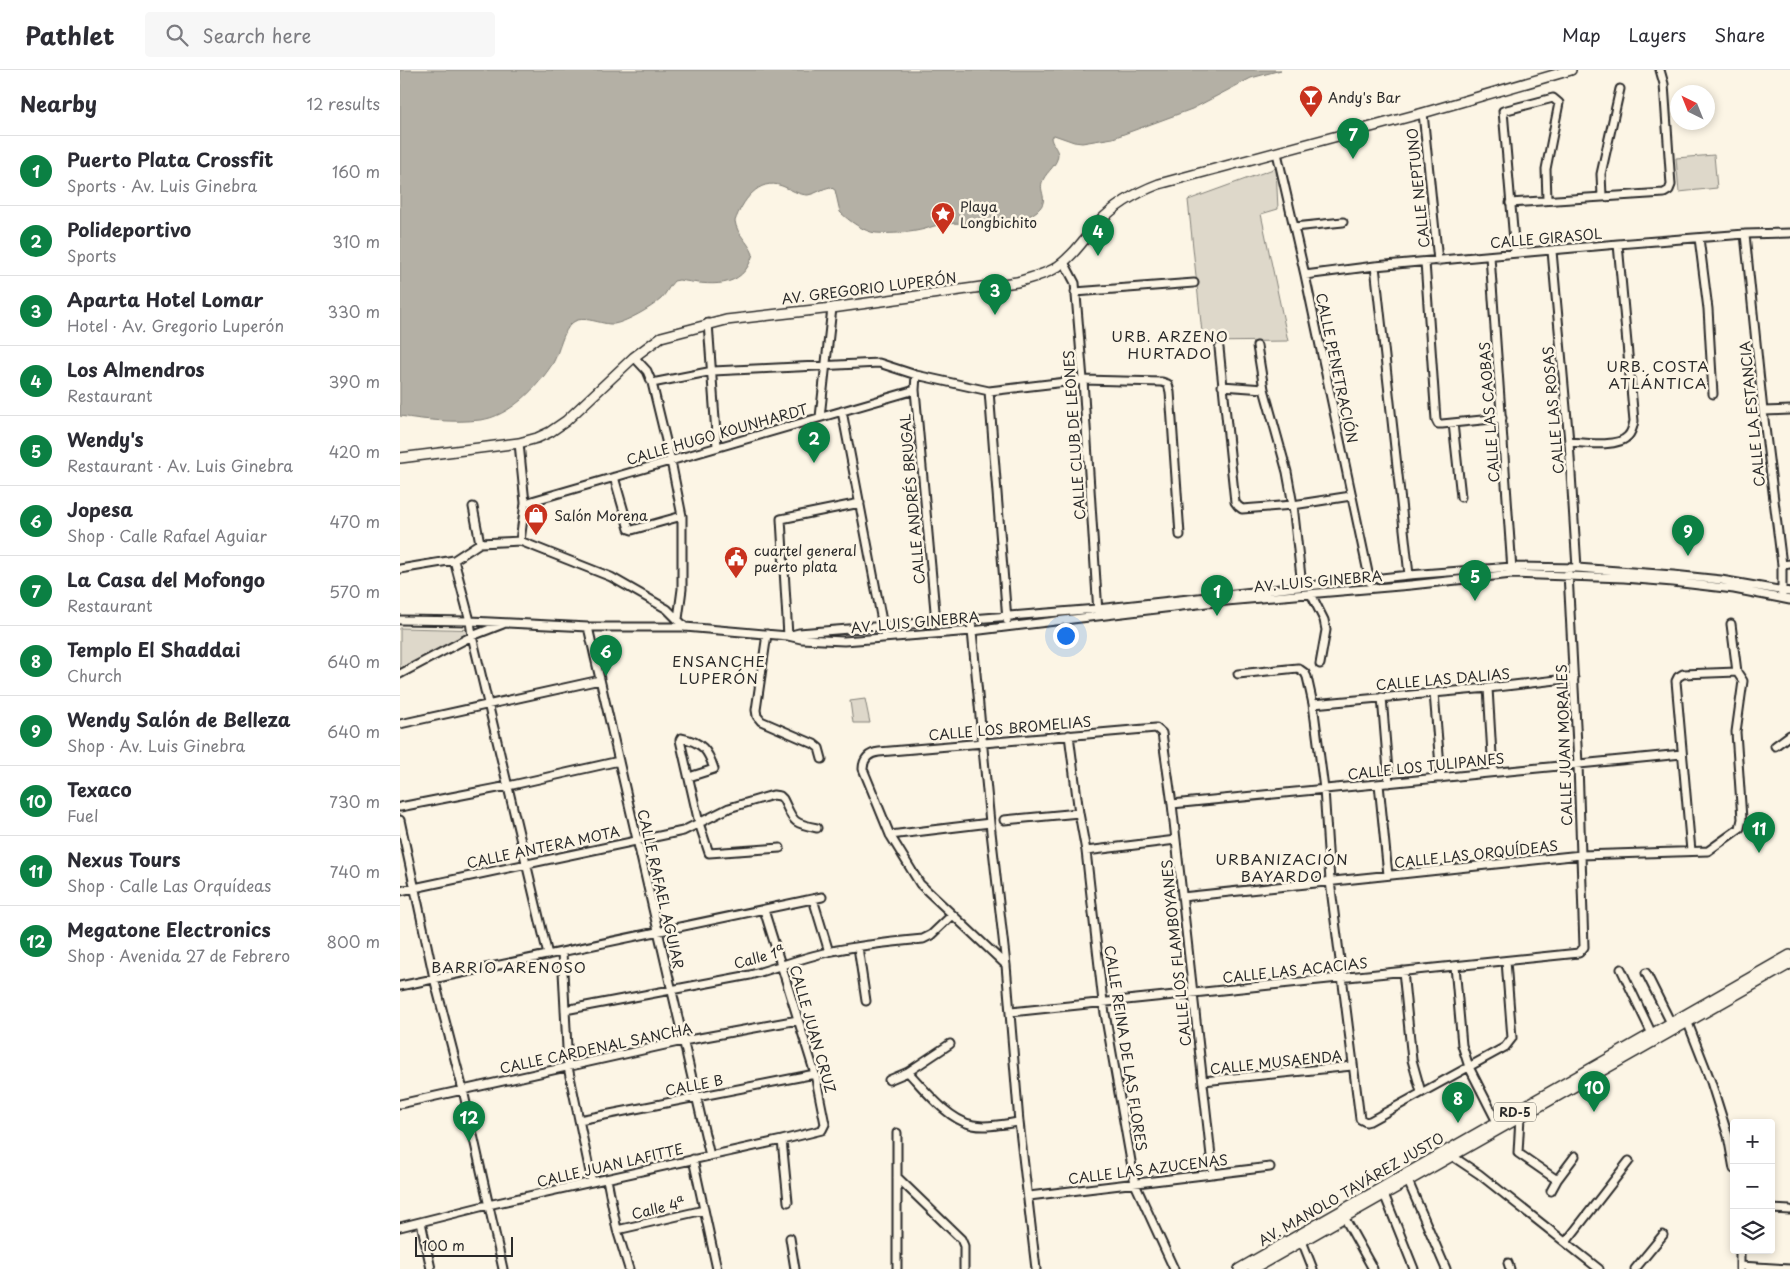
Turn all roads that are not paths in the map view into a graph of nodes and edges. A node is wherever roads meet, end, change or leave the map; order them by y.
1 (1571, 70) edge
2 (1660, 70) edge
3 (1620, 89) dead end
4 (1423, 113) junction
5 (1277, 153) junction
6 (1602, 196) junction
7 (1548, 200) junction
8 (1510, 203) junction
9 (1343, 222) dead end
10 (1294, 226) junction
11 (1790, 232) edge
12 (1746, 234) junction
13 (1699, 238) junction
14 (1618, 244) junction
15 (1552, 251) junction
16 (1515, 253) junction
17 (1490, 256) junction
18 (1438, 261) junction
19 (1064, 262) junction
20 (1425, 262) junction
21 (1375, 266) junction
22 (1305, 275) junction
23 (1194, 283) dead end
24 (1075, 292) junction
25 (832, 308) junction
26 (708, 323) junction
27 (1257, 346) dead end
28 (1219, 348) dead end
29 (634, 357) junction
30 (825, 365) junction
31 (713, 371) junction
32 (916, 375) junction
33 (1083, 380) junction
34 (652, 383) junction
35 (1222, 386) junction
36 (1264, 389) junction
37 (915, 390) junction
38 (989, 391) junction
39 (1713, 394) dead end
40 (1790, 410) edge
41 (842, 411) junction
42 (1763, 411) junction
43 (820, 417) junction
44 (1502, 418) junction
45 (1453, 423) junction
46 (1569, 442) junction
47 (519, 443) junction
48 (717, 447) junction
49 (400, 458) edge
50 (671, 461) junction
51 (614, 478) junction
52 (1351, 496) junction
53 (1460, 496) dead end
54 (525, 503) junction
55 (860, 504) junction
56 (1293, 505) junction
57 (473, 507) dead end
58 (682, 516) junction
59 (1180, 535) dead end
60 (520, 541) junction
61 (480, 543) junction
62 (454, 560) junction
63 (1790, 564) edge
64 (1782, 565) junction
65 (1568, 568) junction
66 (1577, 568) junction
67 (400, 569) edge
68 (1512, 571) junction
69 (1409, 575) junction
70 (1568, 577) junction
71 (1370, 580) junction
72 (1302, 586) junction
73 (1370, 589) junction
74 (1786, 591) edge
75 (1311, 594) junction
76 (1782, 598) junction
77 (1790, 600) edge
78 (1098, 613) junction
79 (1007, 616) junction
80 (678, 619) junction
81 (400, 620) edge
82 (972, 620) junction
83 (470, 621) junction
84 (936, 622) junction
85 (505, 623) junction
86 (1731, 624) dead end
87 (1006, 626) junction
88 (588, 627) junction
89 (685, 627) junction
90 (884, 627) junction
91 (972, 631) junction
92 (767, 634) junction
93 (472, 636) junction
94 (788, 636) junction
95 (885, 637) junction
96 (1320, 664) dead end
97 (1737, 672) junction
98 (400, 674) edge
99 (1238, 674) dead end
100 (1574, 678) junction
101 (600, 680) junction
102 (1488, 688) junction
103 (1434, 693) junction
104 (1382, 697) junction
105 (1313, 704) junction
106 (488, 705) junction
107 (400, 724) edge
108 (1160, 729) joint
109 (1069, 735) junction
110 (1790, 735) edge
111 (982, 743) junction
112 (1775, 746) dead end
113 (1682, 754) junction
114 (822, 759) dead end
115 (619, 761) junction
116 (1578, 764) junction
117 (1493, 772) junction
118 (689, 777) junction
119 (1441, 778) junction
120 (1389, 782) junction
121 (1379, 784) junction
122 (508, 786) junction
123 (1324, 789) junction
124 (1172, 804) junction
125 (400, 807) edge
126 (1079, 813) junction
127 (400, 820) edge
128 (1004, 820) dead end
129 (699, 823) junction
130 (990, 823) junction
131 (817, 828) dead end
132 (890, 835) junction
133 (637, 840) junction
134 (1176, 840) junction
135 (780, 848) dead end
136 (1086, 851) junction
137 (1691, 851) junction
138 (1581, 855) junction
139 (526, 863) junction
140 (1388, 875) junction
141 (1330, 881) junction
142 (415, 887) junction
143 (400, 891) edge
144 (1182, 897) junction
145 (822, 898) dead end
146 (813, 899) junction
147 (764, 910) junction
148 (952, 915) junction
149 (658, 932) junction
150 (858, 947) junction
151 (1582, 951) joint
152 (562, 952) junction
153 (829, 952) junction
154 (548, 955) junction
155 (1790, 955) edge
156 (1506, 960) junction
157 (1006, 964) junction
158 (1790, 964) edge
159 (781, 965) junction
160 (1455, 966) junction
161 (1621, 969) dead end
162 (1403, 971) junction
163 (1646, 973) dead end
164 (434, 978) junction
165 (1341, 978) junction
166 (400, 986) edge
167 (671, 989) junction
168 (1193, 993) junction
169 (866, 1001) dead end
170 (1103, 1002) junction
171 (565, 1010) junction
172 (1011, 1012) junction
173 (1686, 1019) junction
174 (798, 1020) junction
175 (1670, 1023) junction
176 (1652, 1034) junction
177 (683, 1041) junction
178 (950, 1044) dead end
179 (1352, 1066) junction
180 (1469, 1066) junction
181 (568, 1067) junction
182 (908, 1072) junction
183 (815, 1074) junction
184 (889, 1080) dead end
185 (1203, 1081) junction
186 (463, 1090) junction
187 (1421, 1092) junction
188 (696, 1097) junction
189 (400, 1104) edge
190 (1520, 1118) junction
191 (579, 1120) junction
192 (1019, 1122) junction
193 (1497, 1122) junction
194 (824, 1128) joint
195 (897, 1133) dead end
196 (782, 1140) junction
197 (710, 1156) junction
198 (1452, 1156) junction
199 (1575, 1156) dead end
200 (693, 1160) junction
201 (1629, 1161) dead end
202 (1733, 1164) edge
203 (1270, 1167) dead end
204 (1213, 1174) junction
205 (897, 1178) junction
206 (607, 1179) junction
207 (1556, 1180) junction
208 (1408, 1181) junction
209 (592, 1182) junction
210 (1135, 1184) junction
211 (1551, 1191) dead end
212 (1384, 1194) junction
213 (1029, 1196) junction
214 (788, 1202) dead end
215 (488, 1205) junction
216 (1775, 1209) edge
217 (704, 1210) junction
218 (1790, 1210) edge
219 (1344, 1217) junction
220 (421, 1222) junction
221 (400, 1227) edge
222 (617, 1230) junction
223 (1663, 1235) dead end
224 (790, 1238) dead end
225 (1302, 1241) junction
226 (1566, 1242) junction
227 (1740, 1254) edge
228 (1740, 1268) edge
229 (1790, 1268) edge
230 (431, 1269) edge
231 (503, 1269) edge
232 (628, 1269) edge
233 (717, 1269) edge
234 (795, 1269) edge
235 (897, 1269) edge
236 (964, 1269) edge
237 (1036, 1269) edge
238 (1174, 1269) edge
239 (1239, 1269) edge
240 (1253, 1269) edge
241 (1313, 1269) edge
242 (1373, 1269) edge
243 (1414, 1269) edge
244 (1446, 1269) edge
245 (1600, 1269) edge
246 (1635, 1269) edge

1 - 4 main road, AV. GREGORIO LUPERÓN
2 - 6 street
3 - 6 street
4 - 5 main road, AV. GREGORIO LUPERÓN
4 - 18 street, CALLE NEPTUNO
5 - 10 street, CALLE PENETRACIÓN
5 - 19 main road, AV. GREGORIO LUPERÓN
6 - 7 street
7 - 8 street
7 - 8 street
8 - 16 street
9 - 10 street
10 - 22 street, CALLE PENETRACIÓN
11 - 12 street, CALLE GIRASOL
12 - 13 street, CALLE GIRASOL
12 - 42 street, CALLE LA ESTANCIA
13 - 14 street, CALLE GIRASOL
13 - 39 street
14 - 15 street, CALLE GIRASOL
14 - 46 street
15 - 16 street, CALLE GIRASOL
15 - 46 street, CALLE LAS ROSAS
16 - 17 street, CALLE GIRASOL
17 - 18 street, CALLE GIRASOL
17 - 44 street, CALLE LAS CAOBAS
18 - 20 street, CALLE GIRASOL
19 - 24 street, CALLE CLUB DE LEONES
19 - 25 main road, AV. GREGORIO LUPERÓN
20 - 21 street, CALLE GIRASOL
20 - 45 street
21 - 22 street, CALLE GIRASOL
21 - 69 street
22 - 52 street, CALLE PENETRACIÓN
23 - 24 street
24 - 33 street, CALLE CLUB DE LEONES
25 - 26 main road, AV. GREGORIO LUPERÓN
25 - 30 street
26 - 29 main road, AV. GREGORIO LUPERÓN
26 - 31 street
27 - 36 street
28 - 35 street
29 - 34 street
29 - 47 main road, AV. GREGORIO LUPERÓN
30 - 31 street
30 - 32 street
30 - 43 street
31 - 34 street
31 - 48 street
32 - 37 street, CALLE ANDRÉS BRUGAL
32 - 38 street
33 - 38 street
33 - 59 street
33 - 78 street, CALLE CLUB DE LEONES
34 - 50 street
35 - 36 street
35 - 56 street
36 - 56 street
37 - 41 street, CALLE HUGO KOUNHARDT
37 - 84 street, CALLE ANDRÉS BRUGAL
38 - 79 street
40 - 42 street
41 - 43 street, CALLE HUGO KOUNHARDT
41 - 55 street
42 - 64 street, CALLE LA ESTANCIA
43 - 48 street, CALLE HUGO KOUNHARDT
44 - 45 street
44 - 68 street, CALLE LAS CAOBAS
45 - 53 street
46 - 66 street, CALLE LAS ROSAS
47 - 49 main road, AV. GREGORIO LUPERÓN
47 - 54 street
48 - 50 street, CALLE HUGO KOUNHARDT
50 - 51 street, CALLE HUGO KOUNHARDT
50 - 58 street
51 - 54 street, CALLE HUGO KOUNHARDT
51 - 58 street
52 - 56 street
52 - 71 street, CALLE PENETRACIÓN
54 - 60 street
55 - 90 street
55 - 94 street
56 - 72 street
57 - 61 street
58 - 80 street
60 - 61 street
60 - 80 street
61 - 62 street
62 - 67 street
62 - 83 street
63 - 64 street
64 - 74 street, CALLE LA ESTANCIA
65 - 66 street, AV. LUIS GINEBRA
65 - 68 street, AV. LUIS GINEBRA
65 - 70 street, CALLE JUAN MORALES
66 - 74 street, AV. LUIS GINEBRA
68 - 69 street, AV. LUIS GINEBRA
68 - 70 street, AV. LUIS GINEBRA
68 - 73 street, AV. LUIS GINEBRA
69 - 71 street, AV. LUIS GINEBRA
70 - 76 street, AV. LUIS GINEBRA
70 - 100 street, CALLE JUAN MORALES
71 - 72 street, AV. LUIS GINEBRA
71 - 73 street, CALLE PENETRACIÓN
72 - 78 street, AV. LUIS GINEBRA
73 - 75 street, AV. LUIS GINEBRA
74 - 76 street, CALLE LA ESTANCIA
75 - 78 street, AV. LUIS GINEBRA
75 - 96 street
76 - 77 street, AV. LUIS GINEBRA
78 - 79 street, AV. LUIS GINEBRA
78 - 87 street, AV. LUIS GINEBRA
79 - 82 street, AV. LUIS GINEBRA
79 - 87 street
80 - 89 street
81 - 83 street, AV. LUIS GINEBRA
82 - 84 street, AV. LUIS GINEBRA
82 - 91 street
83 - 85 street, AV. LUIS GINEBRA
83 - 93 street
84 - 90 street, AV. LUIS GINEBRA
85 - 88 street, AV. LUIS GINEBRA
85 - 93 street
86 - 97 street
87 - 91 street, AV. LUIS GINEBRA
88 - 89 street, AV. LUIS GINEBRA
88 - 101 street, CALLE RAFAEL AGUIAR
89 - 92 street, AV. LUIS GINEBRA
90 - 94 street, AV. LUIS GINEBRA
90 - 95 street
91 - 95 street, AV. LUIS GINEBRA
91 - 111 street
92 - 94 street, AV. LUIS GINEBRA
92 - 114 street
93 - 98 street
93 - 106 street
94 - 95 street, AV. LUIS GINEBRA
97 - 113 street
97 - 137 street, CALLE LAS ORQUÍDEAS
99 - 105 street
100 - 102 street, CALLE LAS DALIAS
100 - 116 street, CALLE JUAN MORALES
101 - 106 street
101 - 115 street, CALLE RAFAEL AGUIAR
102 - 103 street, CALLE LAS DALIAS
102 - 117 street
103 - 104 street, CALLE LAS DALIAS
103 - 119 street
104 - 105 street, CALLE LAS DALIAS
104 - 120 street
105 - 123 street
106 - 107 street
106 - 122 street
108 - 109 street, CALLE LOS BROMELIAS
108 - 124 street, CALLE LOS FLAMBOYANES
109 - 111 street, CALLE LOS BROMELIAS
109 - 126 street, CALLE REINA DE LAS FLORES
110 - 112 street
111 - 130 street
111 - 132 street, CALLE LOS BROMELIAS
113 - 116 street, CALLE LOS TULIPANES
113 - 137 street
115 - 122 street
115 - 133 street, CALLE RAFAEL AGUIAR
116 - 117 street, CALLE LOS TULIPANES
116 - 138 street, CALLE JUAN MORALES
117 - 119 street, CALLE LOS TULIPANES
118 - 118 street
118 - 129 street
119 - 120 street, CALLE LOS TULIPANES
120 - 121 street, CALLE LOS TULIPANES
121 - 123 street, CALLE LOS TULIPANES
121 - 140 street
122 - 125 street
122 - 139 street
123 - 124 street, CALLE LOS TULIPANES
123 - 141 street
124 - 134 street, CALLE LOS FLAMBOYANES
126 - 128 street
126 - 136 street, CALLE REINA DE LAS FLORES
127 - 142 street
129 - 131 street, CALLE ANTERA MOTA
129 - 133 street, CALLE ANTERA MOTA
129 - 135 street
130 - 132 street
130 - 157 street
132 - 148 street
133 - 139 street, CALLE ANTERA MOTA
133 - 149 street, CALLE RAFAEL AGUIAR
134 - 136 street
134 - 144 street, CALLE LOS FLAMBOYANES
136 - 170 street, CALLE REINA DE LAS FLORES
137 - 138 street, CALLE LAS ORQUÍDEAS
138 - 140 street, CALLE LAS ORQUÍDEAS
138 - 151 street, CALLE JUAN MORALES
139 - 142 street, CALLE ANTERA MOTA
139 - 154 street
140 - 141 street, CALLE LAS ORQUÍDEAS
141 - 144 street, CALLE LAS ORQUÍDEAS
141 - 165 street
142 - 143 street, CALLE ANTERA MOTA
142 - 164 street
144 - 168 street, CALLE LOS FLAMBOYANES
145 - 146 street
146 - 147 street
146 - 153 street
147 - 149 street
147 - 159 street, CALLE JUAN CRUZ
148 - 150 street, Calle 1ª
148 - 157 street
149 - 152 street
149 - 167 street, CALLE RAFAEL AGUIAR
150 - 153 street, Calle 1ª
150 - 169 street
151 - 156 street, CALLE LAS ACACIAS
152 - 154 street
152 - 171 street
153 - 159 street, Calle 1ª
154 - 164 street
155 - 173 main road, AV. MANOLO TAVÁREZ JUSTO / RD-5
156 - 160 street, CALLE LAS ACACIAS
156 - 180 street
157 - 172 street
158 - 173 main road, AV. MANOLO TAVÁREZ JUSTO / RD-5
159 - 167 street, Calle 1ª
159 - 174 street, CALLE JUAN CRUZ
160 - 162 street, CALLE LAS ACACIAS
160 - 180 street
161 - 176 street
162 - 165 street, CALLE LAS ACACIAS
162 - 187 street
163 - 175 street
164 - 166 street
164 - 186 street
165 - 168 street, CALLE LAS ACACIAS
165 - 179 street
167 - 171 street, Calle 1ª
167 - 177 street, CALLE RAFAEL AGUIAR
168 - 170 street, CALLE LAS ACACIAS
168 - 185 street, CALLE LOS FLAMBOYANES
170 - 172 street, CALLE LAS ACACIAS
170 - 210 street, CALLE REINA DE LAS FLORES
171 - 181 street
172 - 192 street
173 - 175 main road, AV. MANOLO TAVÁREZ JUSTO / RD-5
173 - 190 main road, AV. MANOLO TAVÁREZ JUSTO / RD-5
173 - 202 street
174 - 177 street, CALLE CARDENAL SANCHA
174 - 183 street, CALLE JUAN CRUZ
175 - 176 main road, AV. MANOLO TAVÁREZ JUSTO / RD-5
176 - 193 main road, AV. MANOLO TAVÁREZ JUSTO / RD-5
177 - 181 street, CALLE CARDENAL SANCHA
177 - 188 street, CALLE RAFAEL AGUIAR
178 - 182 street
179 - 185 street, CALLE MUSAENDA
179 - 187 street
180 - 187 street
180 - 193 street
181 - 186 street, CALLE CARDENAL SANCHA
181 - 191 street
182 - 184 street
182 - 192 street
183 - 188 street, CALLE B
183 - 194 street, CALLE JUAN CRUZ
185 - 204 street, CALLE LOS FLAMBOYANES
186 - 189 street, CALLE CARDENAL SANCHA
186 - 215 street
188 - 191 street, CALLE B
188 - 197 street, CALLE RAFAEL AGUIAR
190 - 198 main road, AV. MANOLO TAVÁREZ JUSTO / RD-5
190 - 207 street
191 - 209 street
192 - 213 street
193 - 239 main road, AV. MANOLO TAVÁREZ JUSTO / RD-5
194 - 196 street, CALLE JUAN LAFITTE
195 - 205 street
196 - 197 street, CALLE JUAN LAFITTE
196 - 214 street
197 - 200 street, CALLE JUAN LAFITTE
198 - 208 main road, AV. MANOLO TAVÁREZ JUSTO / RD-5
198 - 226 street
199 - 207 street
200 - 206 street, CALLE JUAN LAFITTE
200 - 217 street
201 - 226 street
203 - 204 street, CALLE LAS AZUCENAS
204 - 210 street, CALLE LAS AZUCENAS
205 - 235 street
205 - 236 street
206 - 209 street, CALLE JUAN LAFITTE
206 - 222 street
207 - 211 street
208 - 212 main road, AV. MANOLO TAVÁREZ JUSTO / RD-5
208 - 244 street
209 - 215 street, CALLE JUAN LAFITTE
210 - 213 street, CALLE LAS AZUCENAS
210 - 238 street, CALLE REINA DE LAS FLORES
212 - 219 main road, AV. MANOLO TAVÁREZ JUSTO / RD-5
212 - 243 street
213 - 237 street
215 - 220 street, CALLE JUAN LAFITTE
215 - 231 street
216 - 218 street
217 - 222 street, Calle 4ª
217 - 233 street
219 - 225 main road, AV. MANOLO TAVÁREZ JUSTO / RD-5
219 - 242 street
220 - 221 street, CALLE JUAN LAFITTE
220 - 230 street
222 - 232 street
223 - 246 street
224 - 234 street
225 - 240 main road, AV. MANOLO TAVÁREZ JUSTO / RD-5
225 - 241 street
226 - 245 street
227 - 228 street
228 - 229 street

